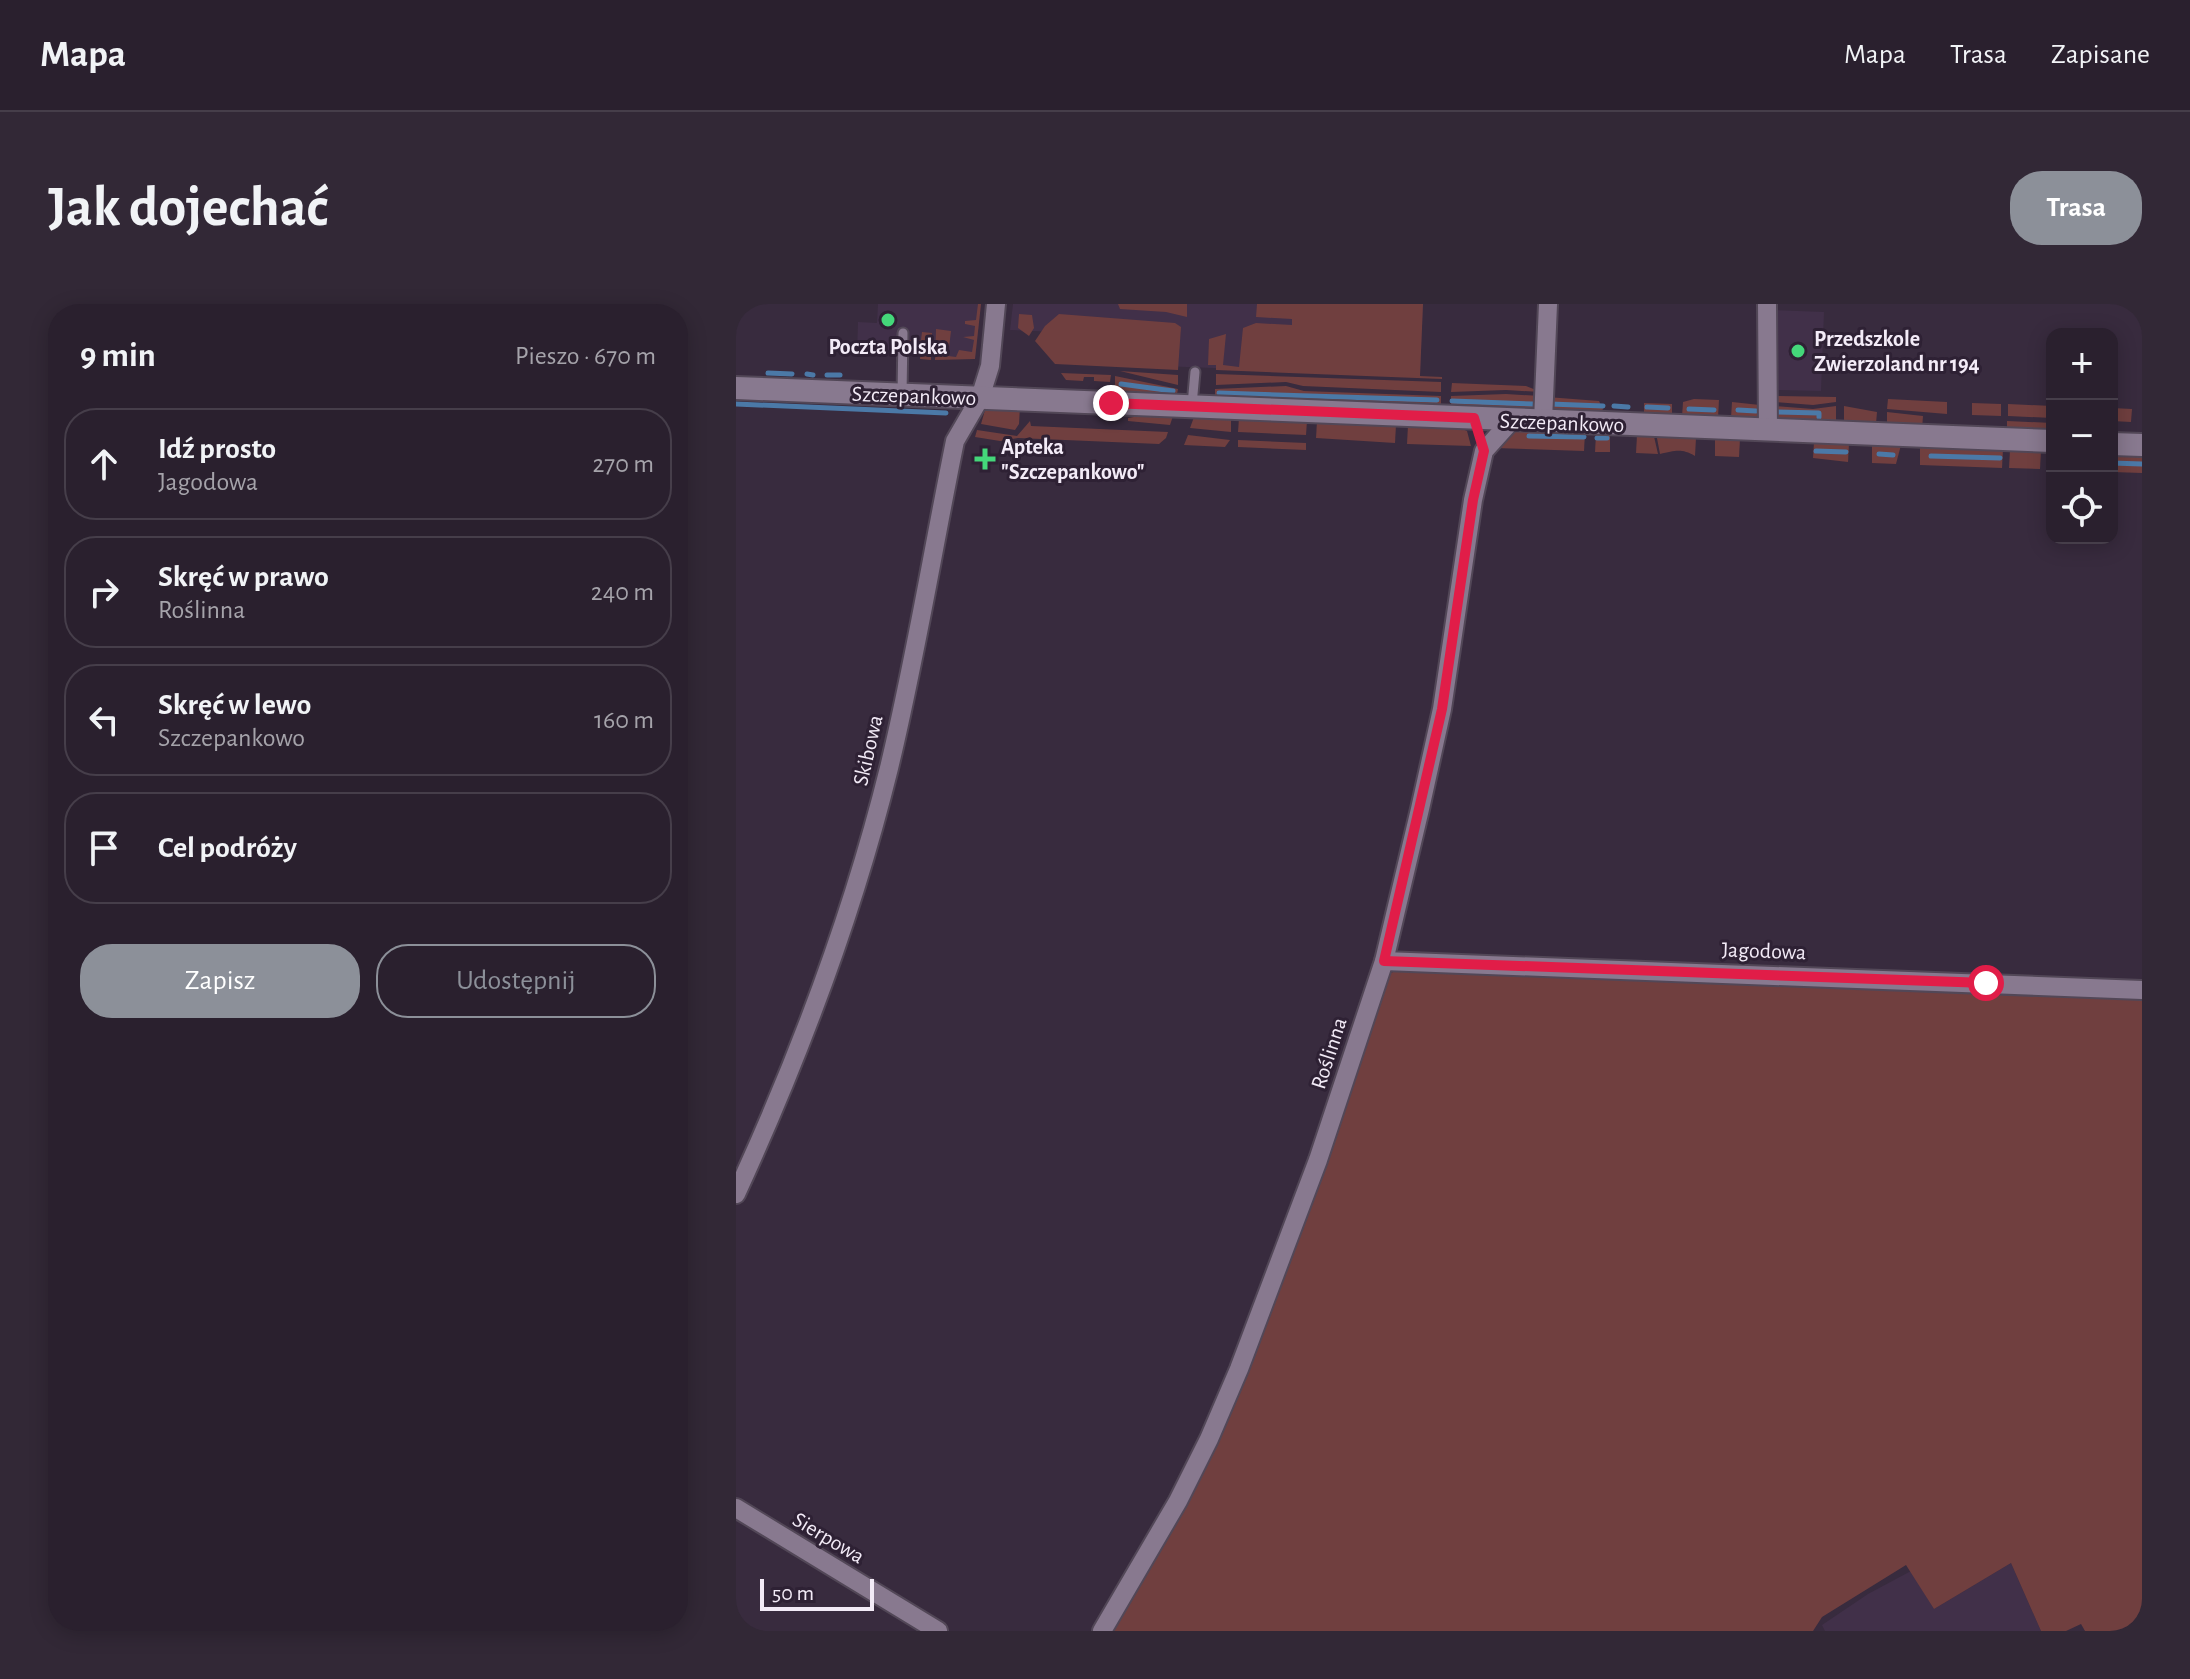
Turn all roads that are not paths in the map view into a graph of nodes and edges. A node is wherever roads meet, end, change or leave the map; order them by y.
1 (996, 304) edge
2 (1548, 304) edge
3 (1767, 304) edge
4 (903, 333) dead end
5 (1195, 372) dead end
6 (736, 388) edge
7 (902, 395) junction
8 (980, 398) junction
9 (1192, 407) junction
10 (1474, 418) junction
11 (1512, 420) junction
12 (1543, 421) junction
13 (1768, 430) junction
14 (2046, 441) edge
15 (2118, 444) edge
16 (2142, 445) edge
17 (1484, 451) junction
18 (1384, 961) junction
19 (2142, 990) edge
20 (736, 1194) edge
21 (736, 1508) edge
22 (938, 1631) edge
23 (1102, 1631) edge

1 - 8 street, Skibowa
2 - 12 street
3 - 13 street
4 - 7 lane
5 - 9 lane
6 - 7 street, Szczepankowo
7 - 8 street, Szczepankowo
8 - 9 street, Szczepankowo
8 - 20 street, Skibowa
9 - 10 street, Szczepankowo
10 - 11 street, Szczepankowo
10 - 17 street, Roślinna
11 - 12 street, Szczepankowo
11 - 17 street, Roślinna
12 - 13 street, Szczepankowo
13 - 14 street, Szczepankowo
15 - 16 street
17 - 18 street, Roślinna
18 - 19 street, Jagodowa
18 - 23 street, Roślinna
21 - 22 street, Sierpowa

